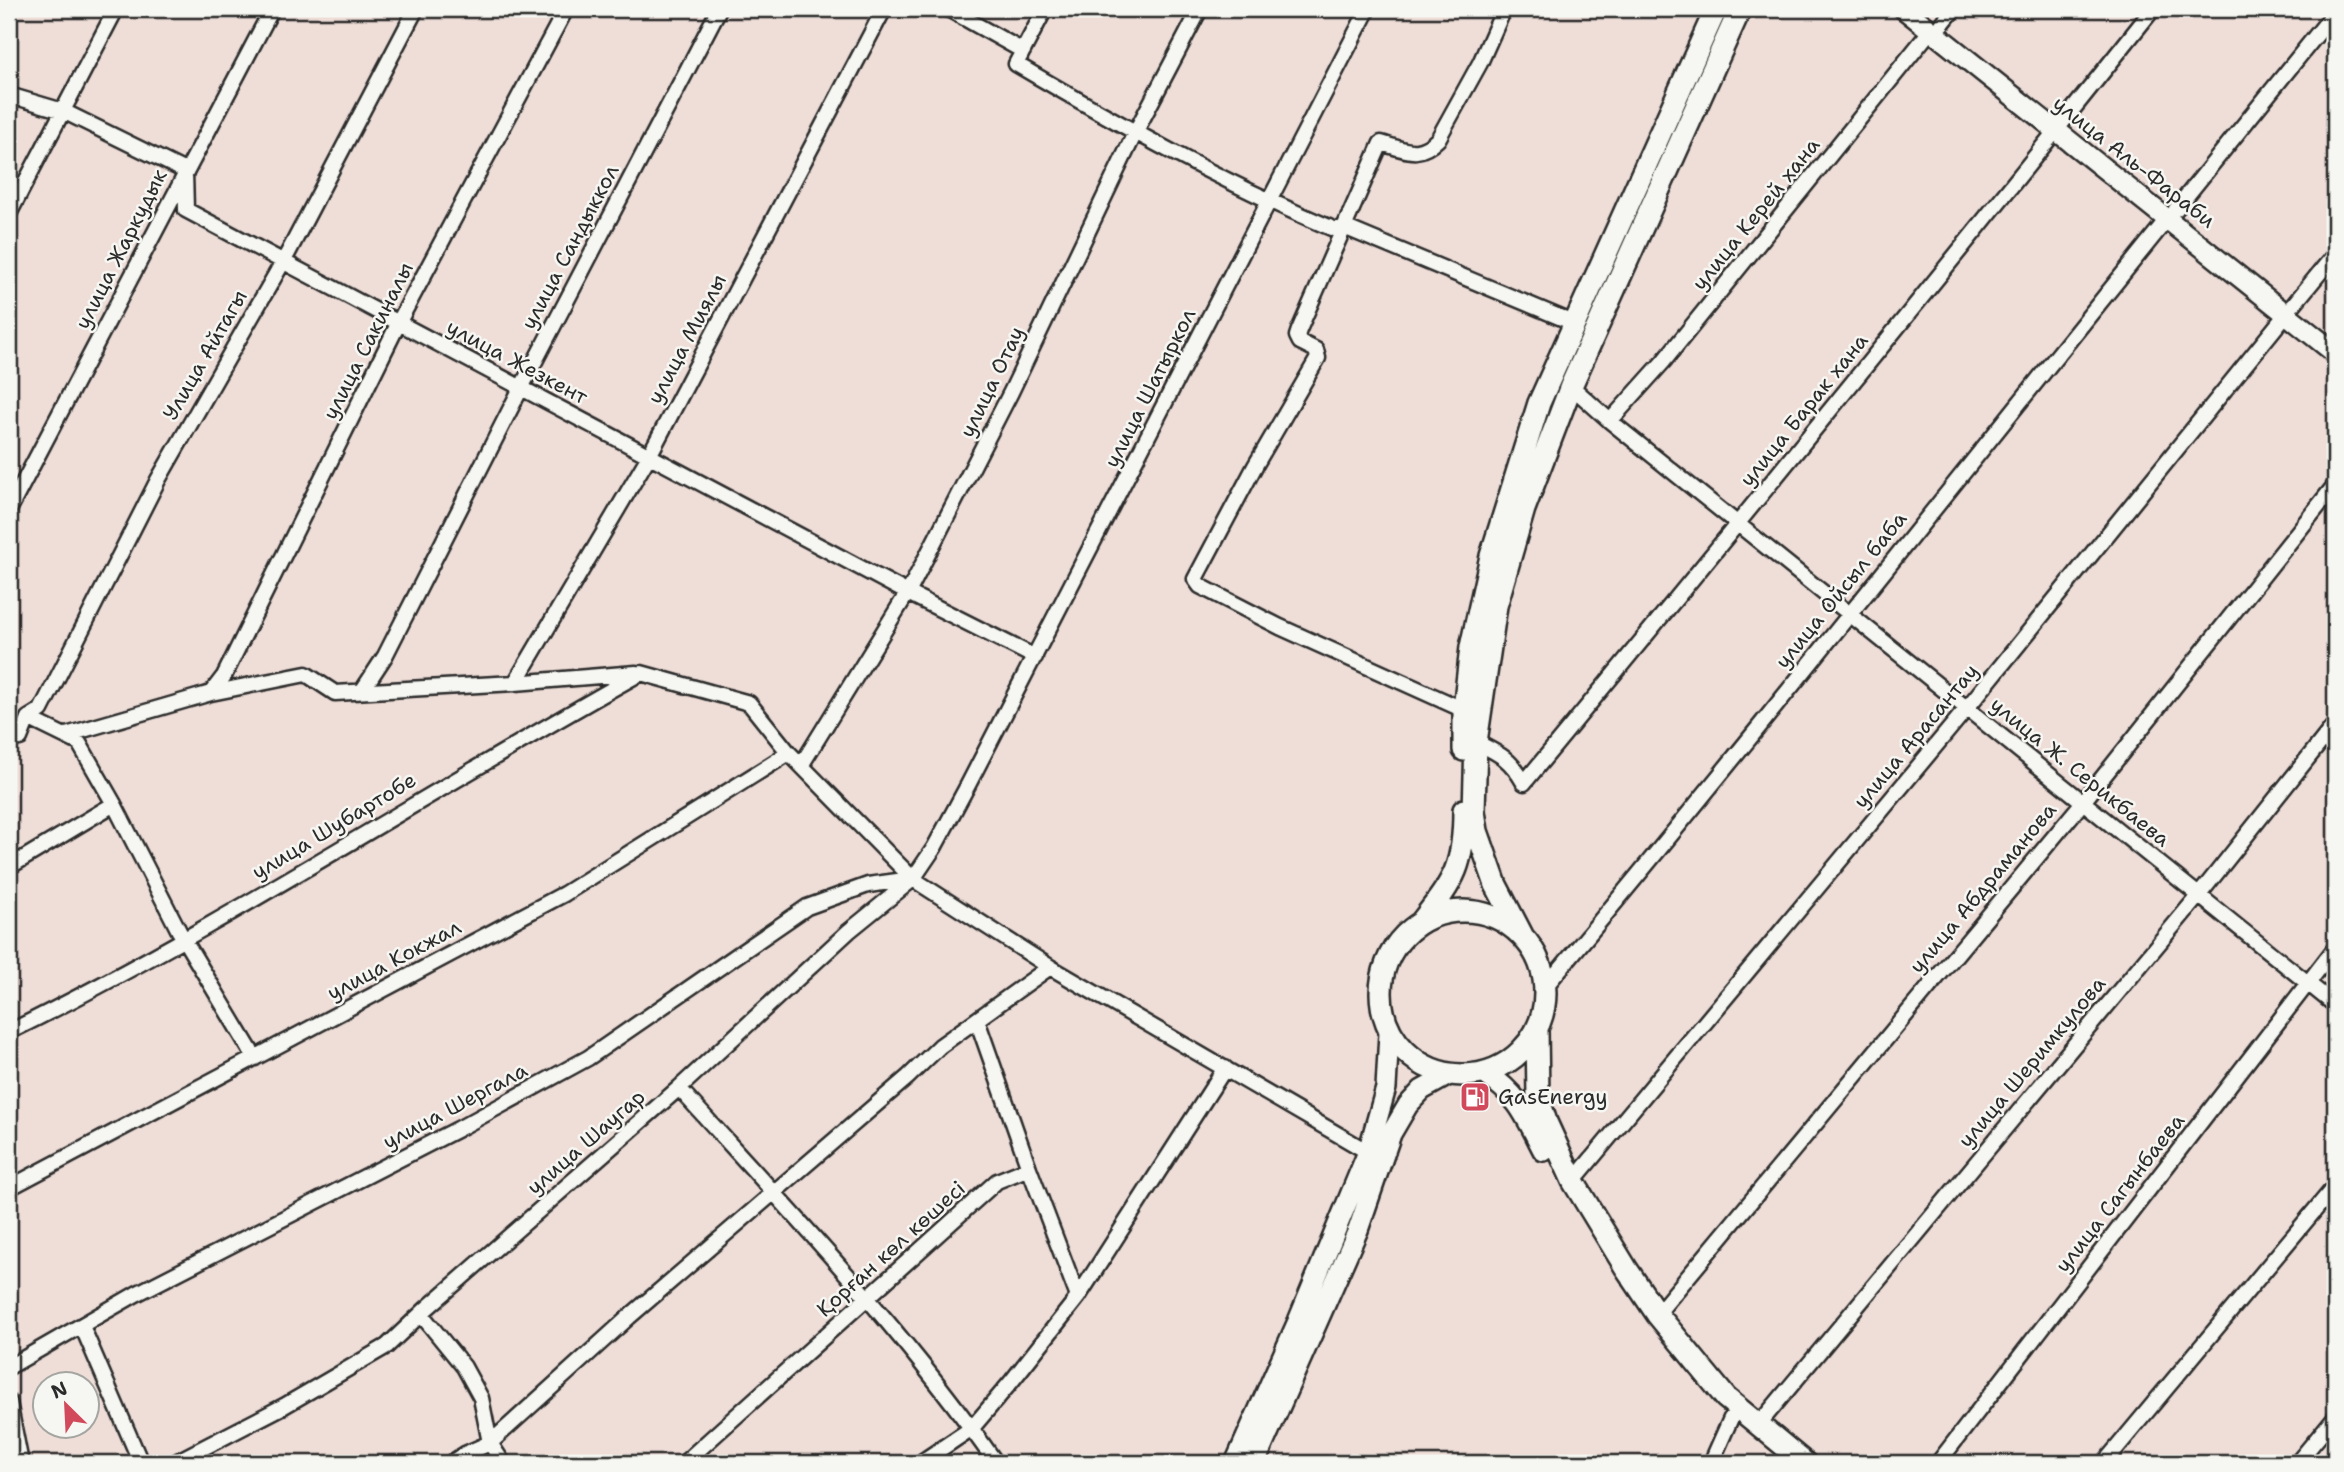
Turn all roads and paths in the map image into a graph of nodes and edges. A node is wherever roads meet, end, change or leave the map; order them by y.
1 (116, 9) edge
2 (272, 9) edge
3 (416, 9) edge
4 (566, 9) edge
5 (719, 9) edge
6 (884, 9) edge
7 (948, 9) edge
8 (1045, 9) edge
9 (1200, 9) edge
10 (1368, 9) edge
11 (1504, 9) edge
12 (1716, 9) edge
13 (1740, 9) edge
14 (1904, 9) edge
15 (1923, 9) edge
16 (2153, 9) edge
17 (2335, 12) edge
18 (1942, 21) edge
19 (1019, 58) junction
20 (9, 95) edge
21 (63, 111) junction
22 (2061, 125) junction
23 (1135, 133) junction
24 (186, 171) junction
25 (1269, 203) junction
26 (2172, 213) junction
27 (9, 214) edge
28 (1344, 227) junction
29 (2335, 254) edge
30 (283, 261) junction
31 (2290, 309) junction
32 (399, 323) junction
33 (1576, 324) junction
34 (2335, 338) edge
35 (2335, 353) edge
36 (1571, 386) junction
37 (521, 388) junction
38 (1610, 421) junction
39 (649, 456) junction
40 (2335, 485) edge
41 (9, 510) edge
42 (1738, 524) junction
43 (908, 593) junction
44 (1849, 613) junction
45 (1035, 657) junction
46 (641, 673) junction
47 (515, 683) junction
48 (362, 691) junction
49 (211, 693) junction
50 (1967, 708) junction
51 (1464, 710) junction
52 (28, 718) junction
53 (2335, 724) edge
54 (66, 735) junction
55 (9, 740) edge
56 (1476, 743) junction
57 (789, 753) junction
58 (802, 764) junction
59 (968, 785) joint
60 (2083, 802) junction
61 (114, 804) junction
62 (9, 867) edge
63 (913, 879) junction
64 (2199, 895) junction
65 (1422, 921) junction
66 (1522, 935) junction
67 (184, 939) junction
68 (2335, 948) edge
69 (1050, 967) junction
70 (2307, 982) junction
71 (1545, 987) junction
72 (2335, 1005) edge
73 (976, 1020) junction
74 (1537, 1030) junction
75 (9, 1032) edge
76 (1389, 1033) junction
77 (255, 1058) junction
78 (1226, 1068) junction
79 (1485, 1073) junction
80 (1449, 1075) junction
81 (679, 1088) junction
82 (1368, 1152) junction
83 (1029, 1168) junction
84 (1573, 1181) junction
85 (2335, 1186) edge
86 (9, 1188) edge
87 (774, 1193) junction
88 (1078, 1297) junction
89 (867, 1298) junction
90 (421, 1314) junction
91 (1657, 1314) junction
92 (82, 1326) junction
93 (9, 1367) edge
94 (9, 1402) edge
95 (2335, 1417) edge
96 (1731, 1418) junction
97 (1759, 1424) junction
98 (972, 1428) junction
99 (490, 1443) junction
100 (21, 1463) edge
101 (141, 1463) edge
102 (174, 1463) edge
103 (451, 1463) edge
104 (503, 1463) edge
105 (684, 1463) edge
106 (920, 1463) edge
107 (996, 1463) edge
108 (1235, 1463) edge
109 (1255, 1463) edge
110 (1711, 1463) edge
111 (1783, 1463) edge
112 (1805, 1463) edge
113 (1938, 1463) edge
114 (2104, 1463) edge
115 (2297, 1463) edge

1 - 21 street
2 - 24 street, улица Жаркудык
3 - 30 street, Улица Айтагы
4 - 32 street, улица Сакиналы
5 - 37 street, улица Сандыккол
6 - 39 street, улица Миялы
7 - 19 street
8 - 19 street
9 - 23 street, улица Отау
10 - 25 street, улица Шатыркол
11 - 28 street
12 - 33 highway
13 - 36 highway
14 - 18 main road, улица Аль-Фараби
15 - 18 main road, улица Аль-Фараби
16 - 22 street, улица Барак хана
17 - 26 street, улица Ойсыл баба
18 - 22 main road, улица Аль-Фараби
18 - 38 street, улица Керей хана
19 - 23 street
20 - 21 street
21 - 24 street
21 - 27 street
22 - 26 main road, улица Аль-Фараби
22 - 42 street, улица Барак хана
23 - 25 street
23 - 43 street, улица Отау
24 - 30 street, улица Жезкент
24 - 41 street, улица Жаркудык
25 - 28 street
25 - 45 street, улица Шатыркол
26 - 31 main road, улица Аль-Фараби
26 - 44 street, улица Ойсыл баба
28 - 33 street
28 - 51 street
29 - 31 street, улица Арасантау
30 - 32 street, улица Жезкент
30 - 52 street, Улица Айтагы
31 - 34 main road, улица Аль-Фараби
31 - 35 main road, улица Аль-Фараби
31 - 50 street, улица Арасантау
32 - 37 street, улица Жезкент
32 - 49 street, улица Сакиналы
33 - 51 highway
36 - 38 street, улица Ж. Серикбаева
36 - 56 highway
37 - 39 street, улица Жезкент
37 - 48 street, улица Сандыккол
38 - 42 street, улица Ж. Серикбаева
39 - 43 street, улица Жезкент
39 - 47 street, улица Миялы
40 - 60 street, улица Абдраманова
42 - 44 street, улица Ж. Серикбаева
42 - 56 street, улица Барак хана
43 - 45 street, улица Жезкент
43 - 58 street, улица Отау
44 - 50 street, улица Ж. Серикбаева
44 - 71 street, улица Ойсыл баба
45 - 59 street, улица Шатыркол
46 - 47 street
46 - 57 street
46 - 67 street, улица Шубартобе
47 - 48 street
48 - 49 street
49 - 54 street
50 - 60 street, улица Ж. Серикбаева
50 - 84 street, улица Арасантау
51 - 65 highway
52 - 54 street
52 - 55 street, Улица Айтагы
53 - 64 street, улица Шеримкулова
54 - 61 street
56 - 66 highway
57 - 58 street
57 - 77 street, улица Кокжал
58 - 63 street
59 - 63 street, улица Шаугар
60 - 64 street, улица Ж. Серикбаева
60 - 91 street, улица Абдраманова
61 - 62 street
61 - 67 street
63 - 69 street
63 - 81 street, улица Шаугар
63 - 92 street, улица Шергала
64 - 70 street, улица Ж. Серикбаева
64 - 97 street, улица Шеримкулова
65 - 66 highway
65 - 76 highway
66 - 71 highway
67 - 75 street, улица Шубартобе
67 - 77 street
68 - 70 street, улица Сагынбаева
69 - 73 street
69 - 78 street
70 - 72 street, улица Ж. Серикбаева
70 - 113 street, улица Сагынбаева
71 - 74 highway
73 - 83 street
73 - 87 street
74 - 79 highway
74 - 84 highway
76 - 80 highway
76 - 82 main road
77 - 86 street, улица Кокжал
78 - 82 street
78 - 88 street
79 - 80 highway
79 - 96 highway
80 - 109 main road
81 - 87 street
81 - 90 street, улица Шаугар
82 - 108 main road
83 - 88 street
83 - 89 street, Қорған көл көшесі
84 - 91 highway
85 - 114 street
87 - 89 street
87 - 99 street
88 - 98 street
89 - 98 street
89 - 105 street, Қорған көл көшесі
90 - 99 street
90 - 102 street, улица Шаугар
91 - 97 highway
92 - 93 street, улица Шергала
92 - 101 street
94 - 100 street
95 - 115 street
96 - 110 street
96 - 111 highway
97 - 112 highway
98 - 106 street
98 - 107 street
99 - 103 street
99 - 104 street

